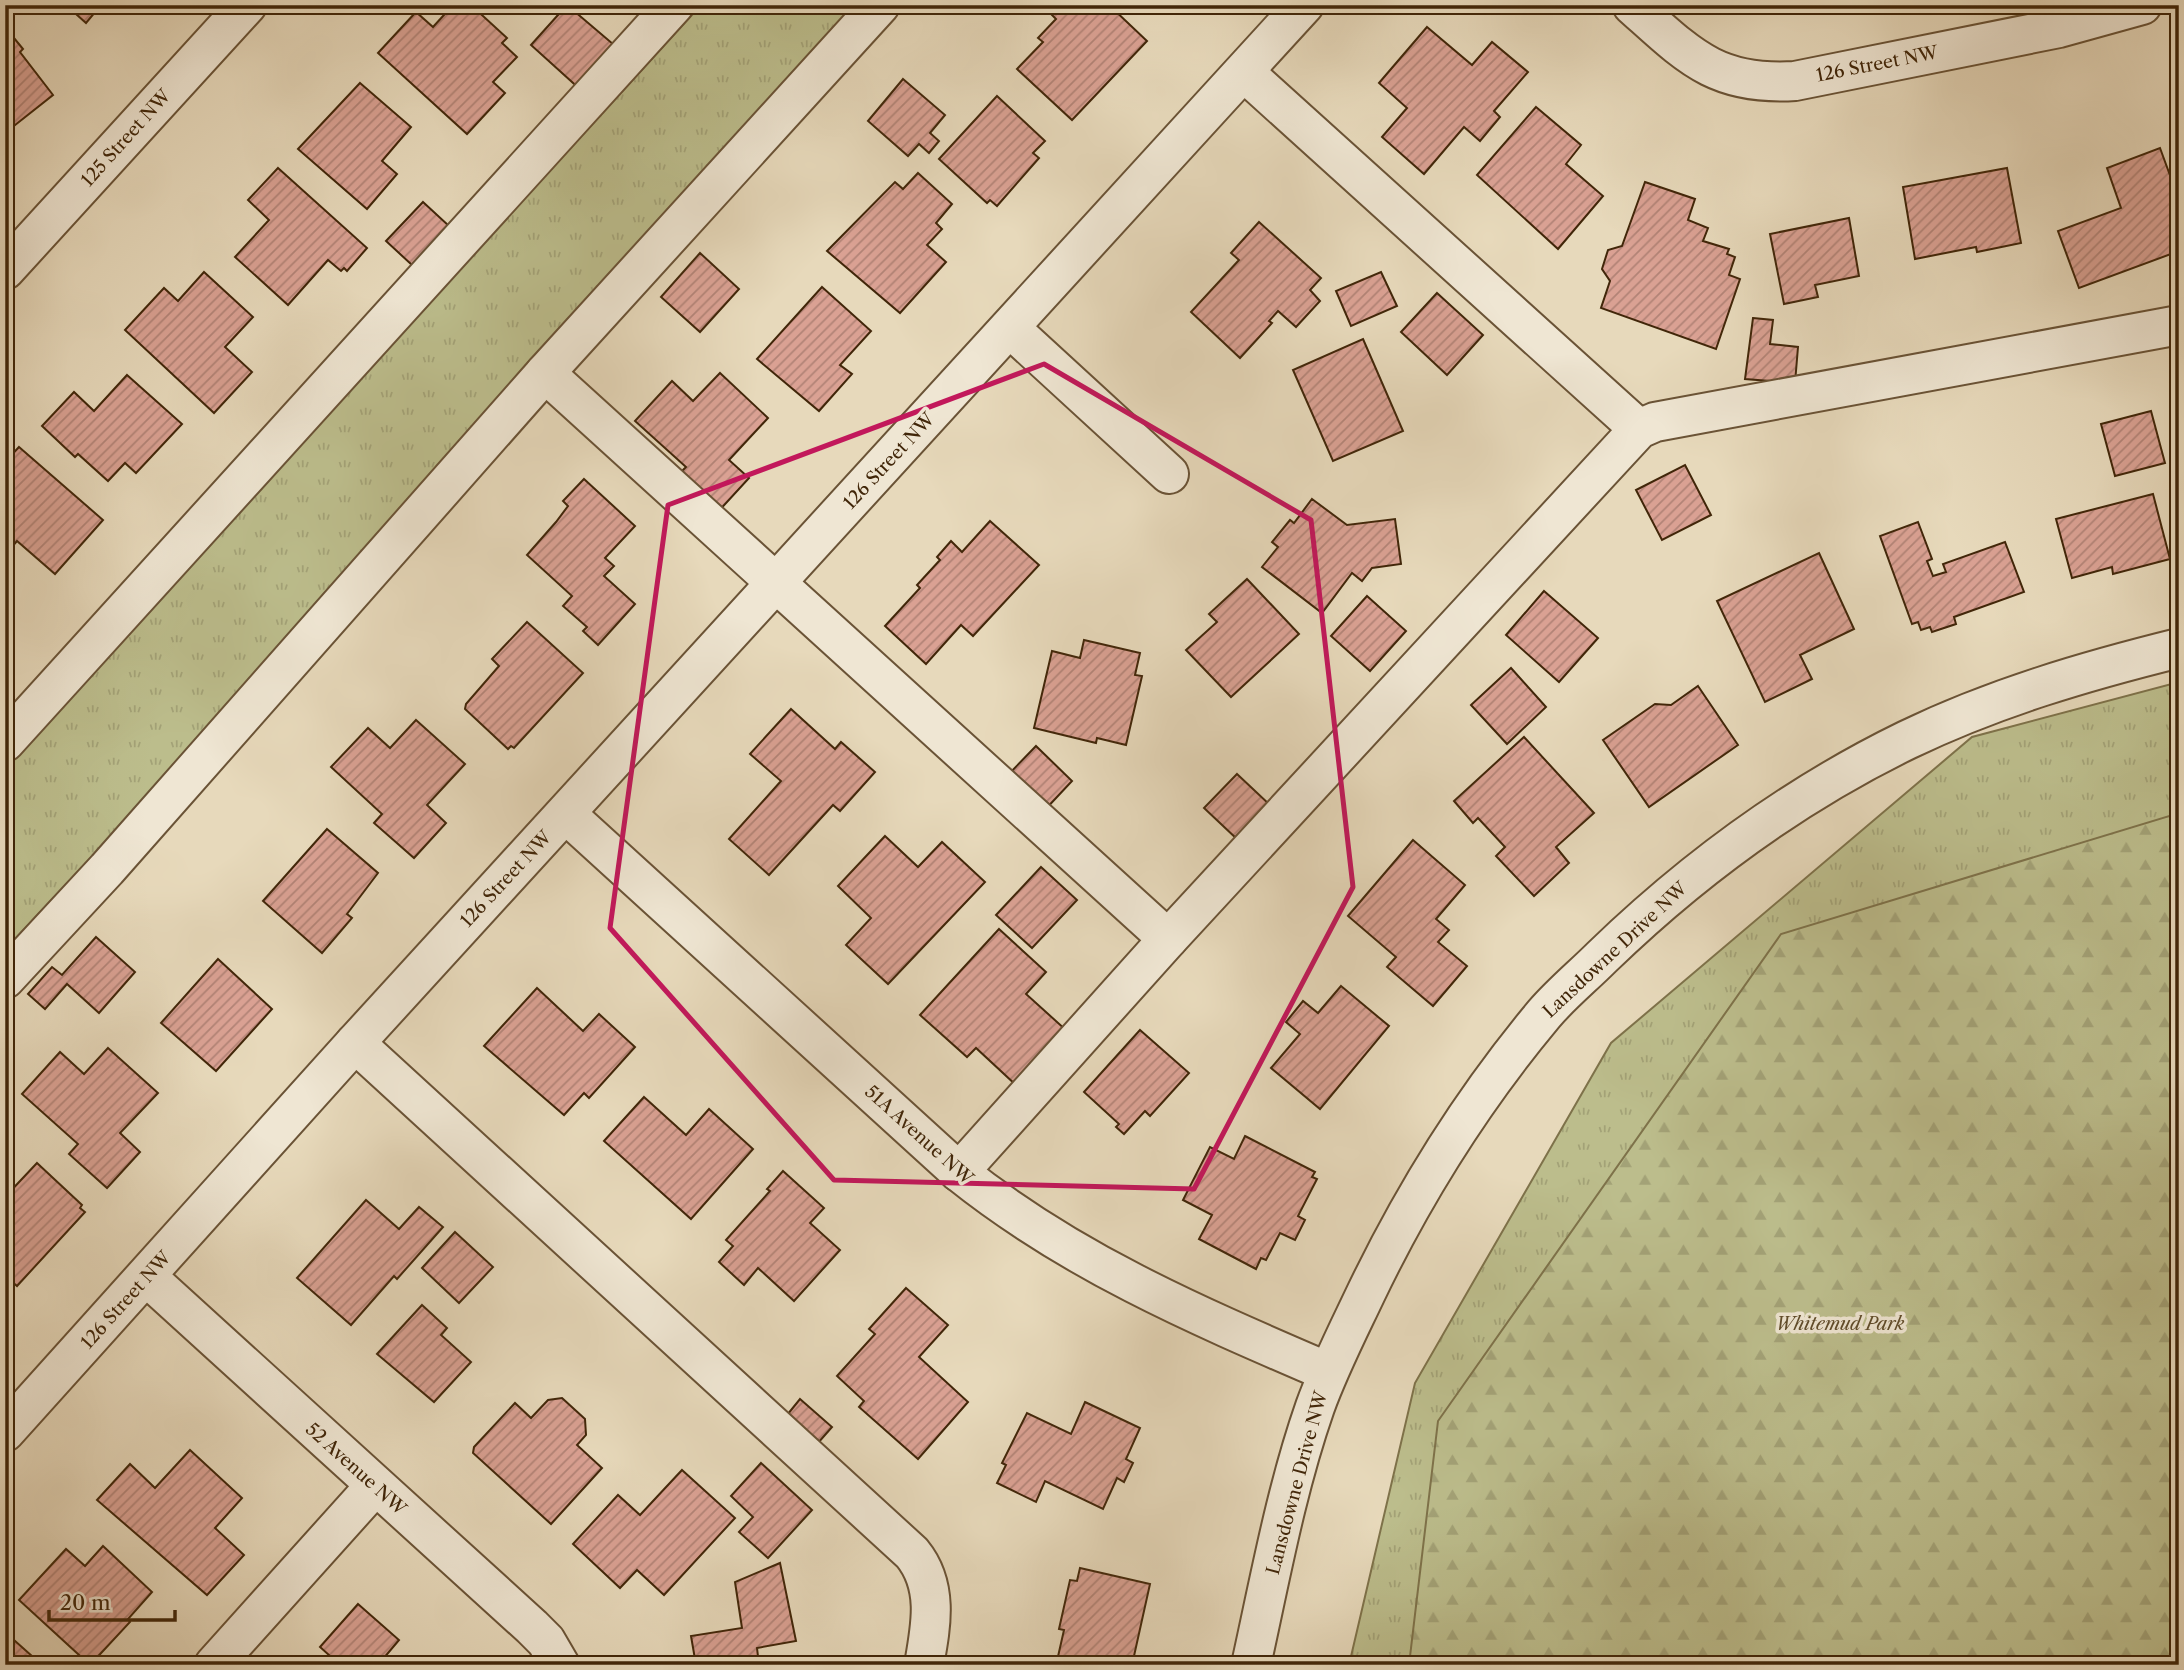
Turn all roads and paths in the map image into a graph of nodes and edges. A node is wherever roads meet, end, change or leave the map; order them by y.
1 (247, 5) edge
2 (674, 5) edge
3 (880, 5) edge
4 (1304, 5) edge
5 (1632, 5) edge
6 (2116, 9) edge
7 (1244, 72) junction
8 (7, 263) edge
9 (2179, 325) edge
10 (1011, 330) junction
11 (545, 373) junction
12 (1639, 429) junction
13 (1169, 474) dead end
14 (777, 582) junction
15 (2179, 648) edge
16 (5, 742) edge
17 (566, 814) junction
18 (1168, 939) junction
19 (5, 979) edge
20 (355, 1043) junction
21 (959, 1172) junction
22 (147, 1278) junction
23 (1328, 1372) junction
24 (5, 1432) edge
25 (374, 1487) junction
26 (214, 1665) edge
27 (560, 1665) edge
28 (924, 1665) edge
29 (1251, 1665) edge

1 - 8 street, 125 Street NW
2 - 16 street
3 - 11 street
4 - 7 street, 126 Street NW
5 - 6 street, 126 Street NW
7 - 10 street, 126 Street NW
7 - 12 street
9 - 12 street
10 - 13 street
10 - 14 street, 126 Street NW
11 - 14 street
11 - 19 street
12 - 18 street
14 - 17 street, 126 Street NW
14 - 18 street
15 - 23 street, Lansdowne Drive NW
17 - 20 street, 126 Street NW
17 - 21 street, 51A Avenue NW
18 - 21 street
20 - 22 street, 126 Street NW
20 - 28 street
21 - 23 street, 51A Avenue NW
22 - 24 street, 126 Street NW
22 - 25 street, 52 Avenue NW
23 - 29 street, Lansdowne Drive NW
25 - 26 street
25 - 27 street, 52 Avenue NW

